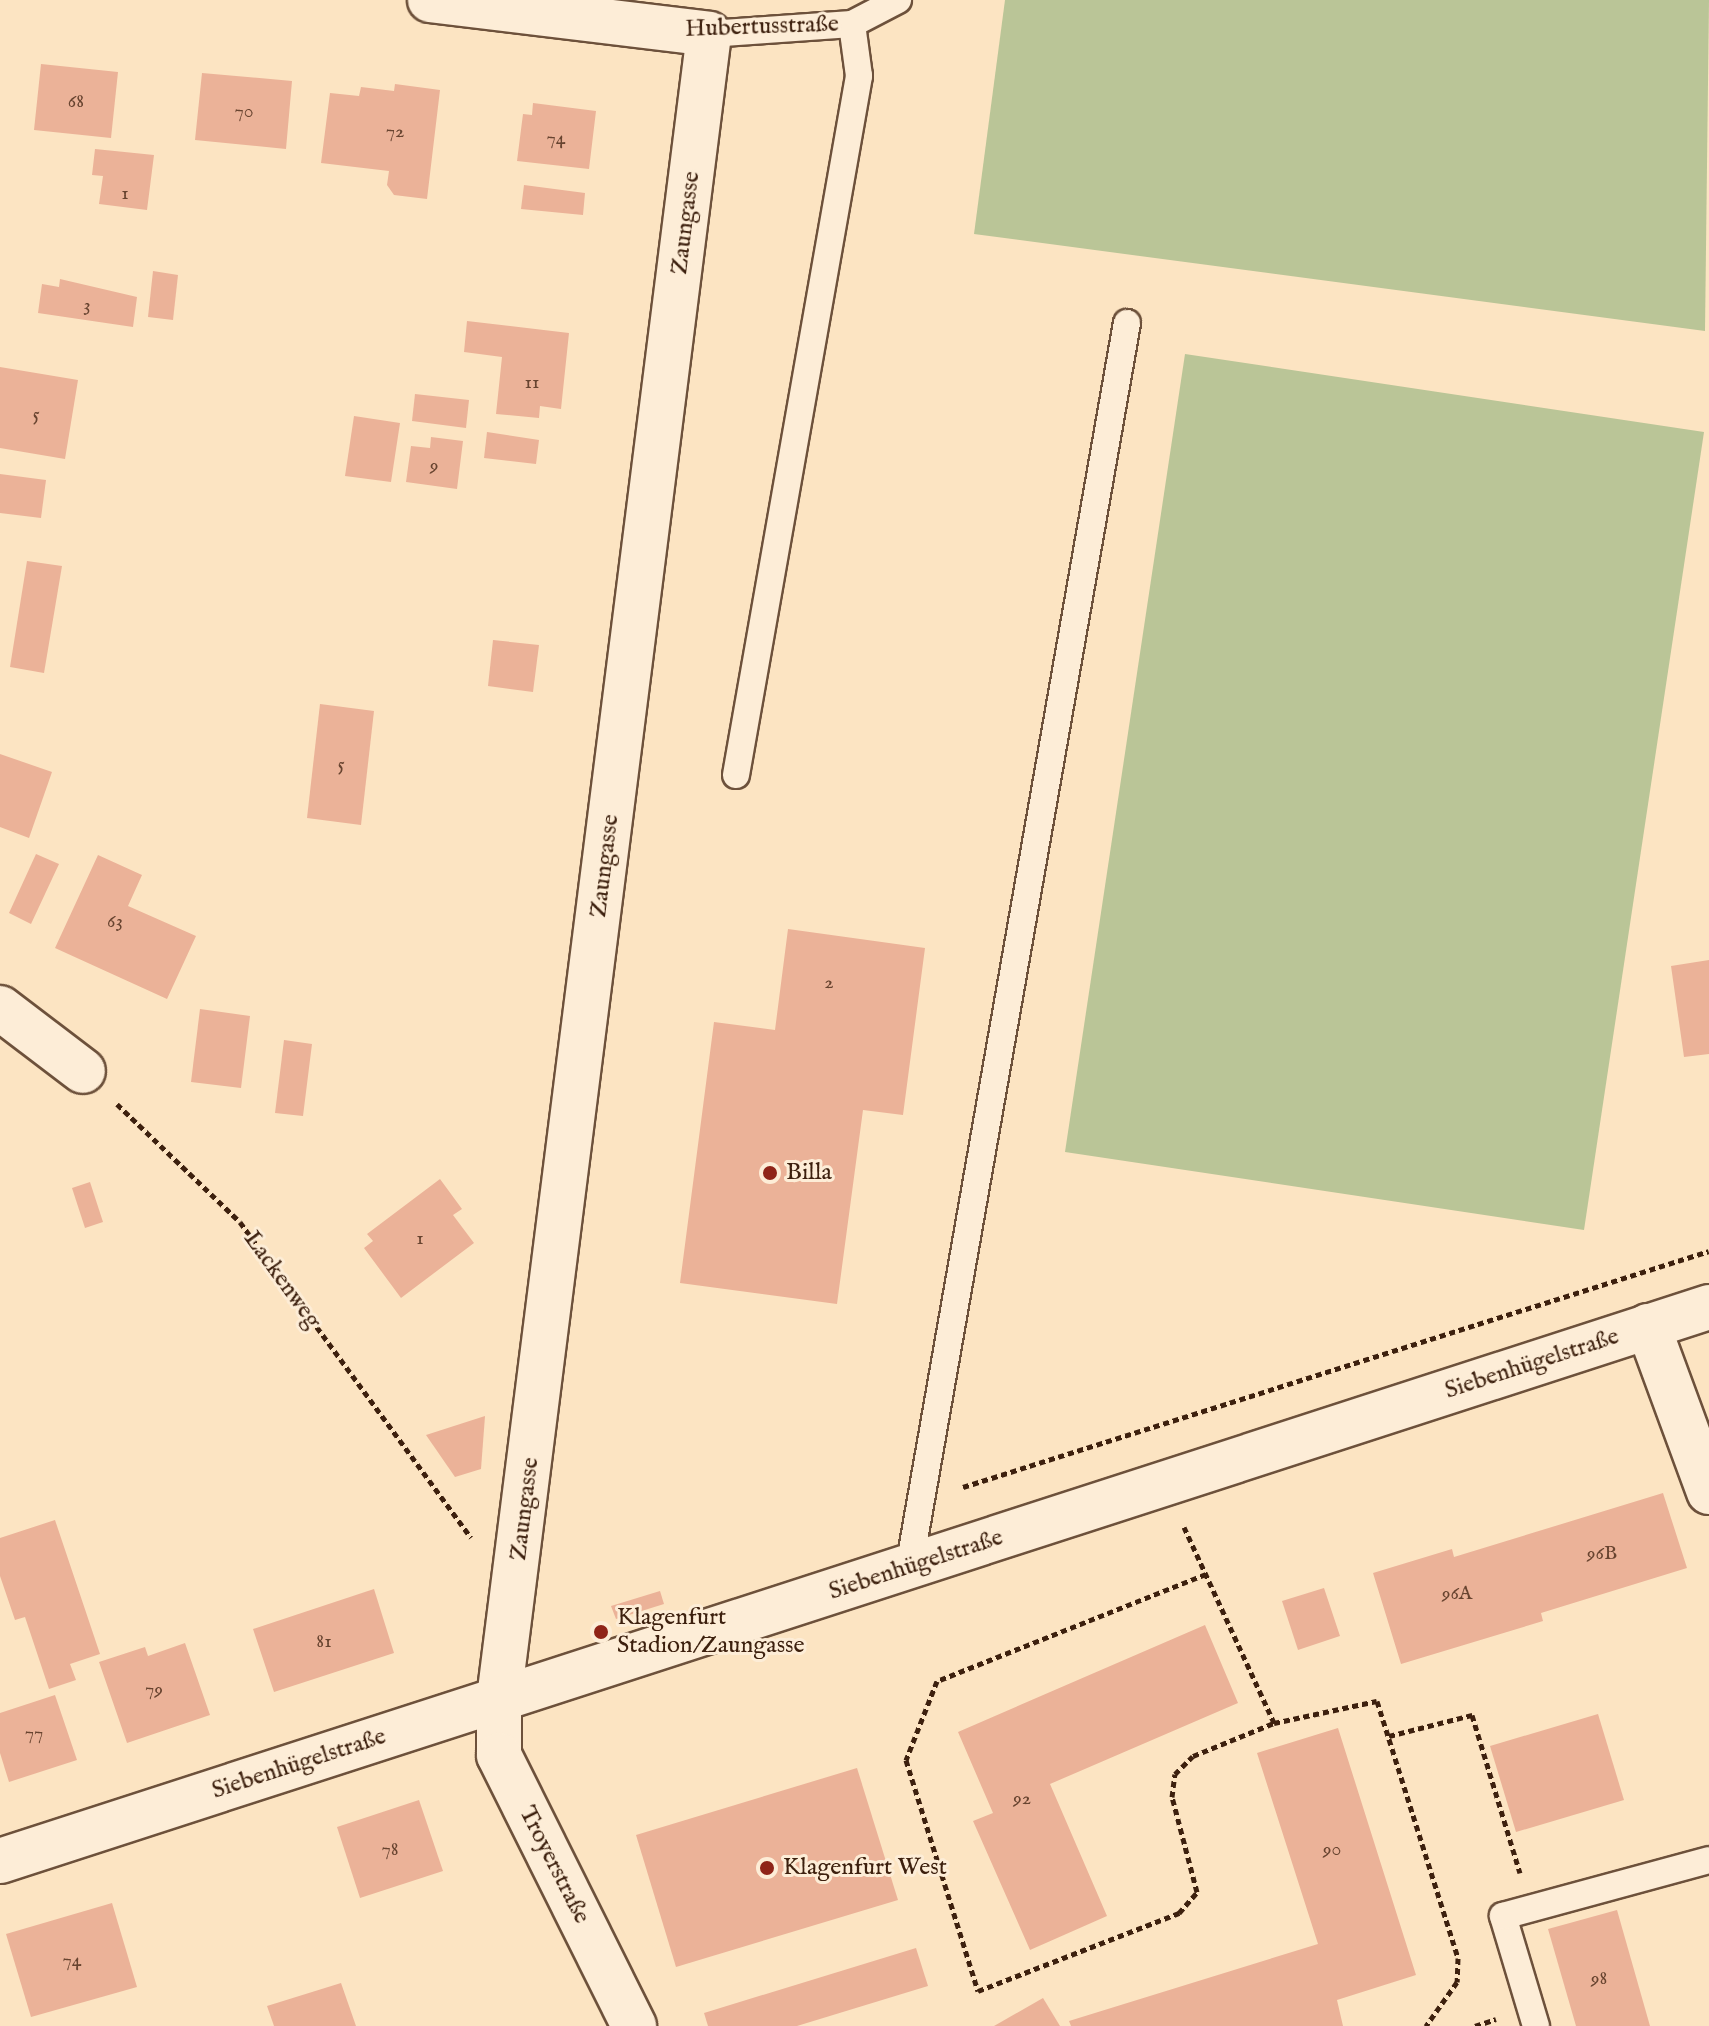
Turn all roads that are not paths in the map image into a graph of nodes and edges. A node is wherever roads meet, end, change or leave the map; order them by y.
1 (430, 0) edge
2 (898, 0) edge
3 (852, 24) junction
4 (709, 34) junction
5 (1127, 323) dead end
6 (736, 775) dead end
7 (0, 1008) edge
8 (83, 1071) road end
9 (1709, 1307) edge
10 (1648, 1326) junction
11 (1709, 1492) edge
12 (909, 1568) junction
13 (499, 1698) junction
14 (1709, 1860) edge
15 (0, 1861) edge
16 (634, 2026) edge
17 (1536, 2026) edge

1 - 4 street, Hubertusstraße
2 - 3 lane, Hubertusstraße
3 - 4 lane, Hubertusstraße
3 - 6 lane
4 - 13 street, Zaungasse
5 - 12 lane
7 - 8 street
9 - 10 street, Siebenhügelstraße
10 - 11 street, Siebenhügelstraße
10 - 12 street, Siebenhügelstraße
12 - 13 street, Siebenhügelstraße
13 - 15 street, Siebenhügelstraße
13 - 16 street, Troyerstraße
14 - 17 lane

